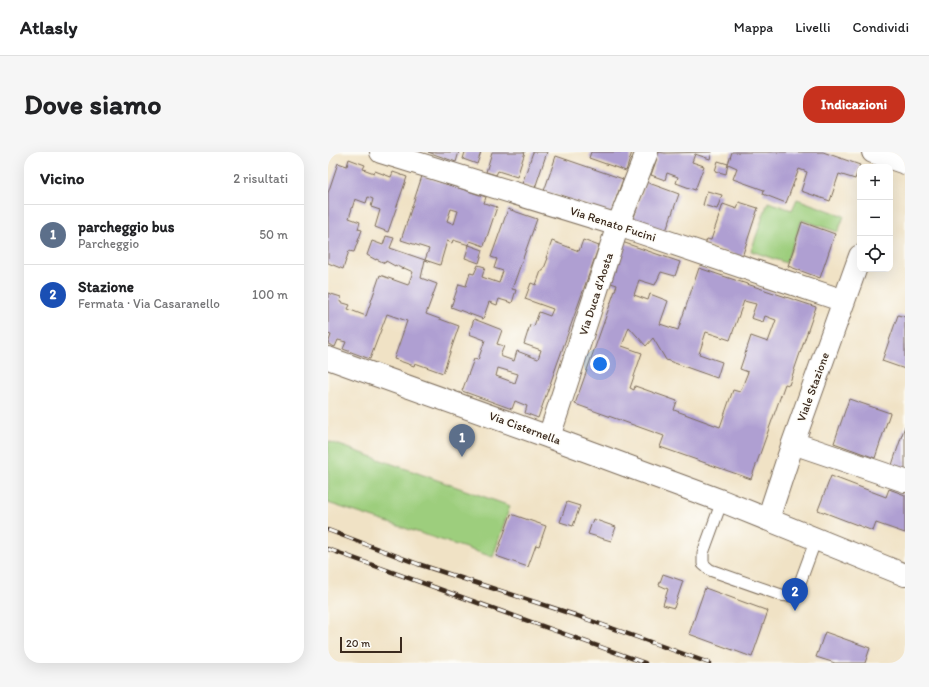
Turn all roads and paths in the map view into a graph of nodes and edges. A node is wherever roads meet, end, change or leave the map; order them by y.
1 (381, 152) edge
2 (647, 152) edge
3 (873, 152) edge
4 (897, 162) edge
5 (618, 225) junction
6 (857, 264) edge
7 (844, 300) junction
8 (328, 358) edge
9 (549, 437) junction
10 (793, 443) junction
11 (905, 481) edge
12 (722, 500) junction
13 (768, 519) junction
14 (816, 539) junction
15 (905, 575) edge

1 - 5 street, Via Renato Fucini
2 - 5 street, Via Duca d'Aosta
3 - 4 street
5 - 7 street, Via Renato Fucini
5 - 9 street, Via Duca d'Aosta
6 - 7 street, Viale Stazione
7 - 10 street, Viale Stazione
8 - 9 street, Via Cisternella
9 - 12 street, Via Cisternella
10 - 11 street
10 - 13 street, Viale Stazione
12 - 13 street, Via Cisternella
12 - 14 lane
13 - 14 street, Via Cisternella
14 - 15 street, Via Cisternella

